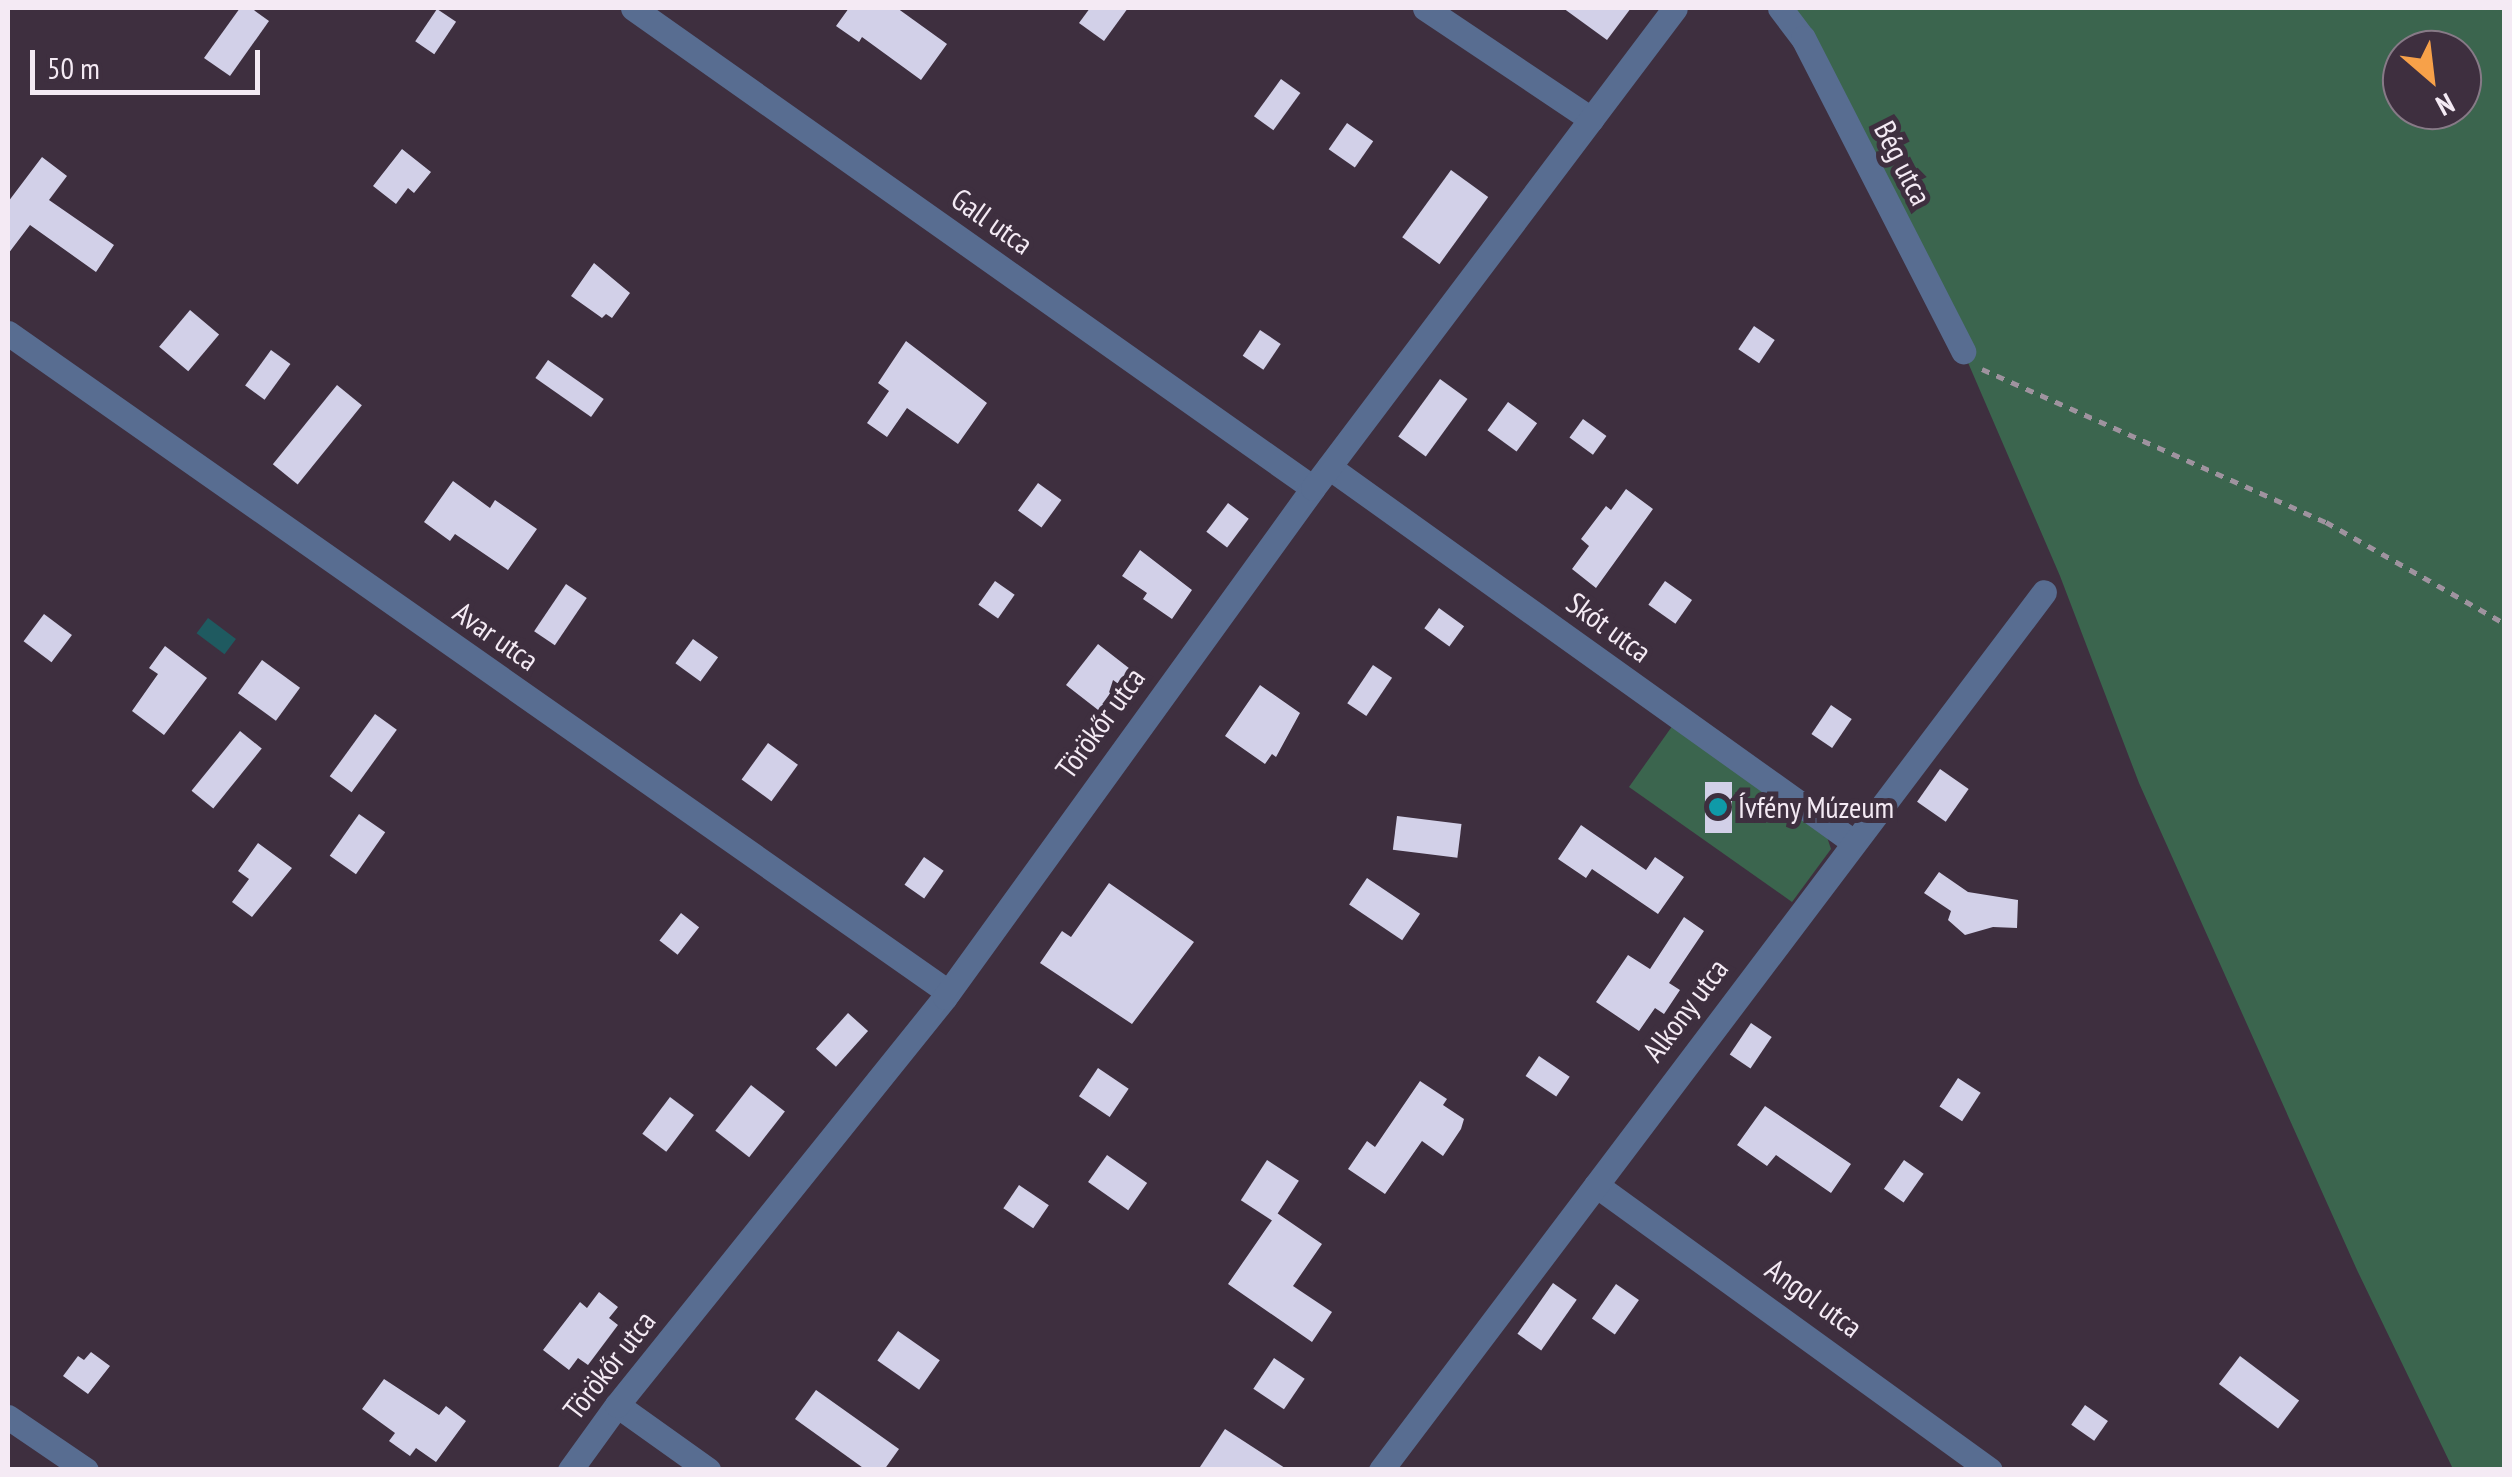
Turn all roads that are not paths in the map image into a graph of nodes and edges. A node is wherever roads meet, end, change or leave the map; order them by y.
1 (634, 8) edge
2 (1426, 8) edge
3 (1675, 8) edge
4 (1780, 8) edge
5 (1590, 119) junction
6 (8, 333) edge
7 (1963, 351) road end
8 (1321, 477) junction
9 (2044, 592) dead end
10 (1852, 841) junction
11 (948, 992) junction
12 (1596, 1185) junction
13 (617, 1405) junction
14 (8, 1417) edge
15 (86, 1470) edge
16 (570, 1470) edge
17 (708, 1470) edge
18 (1381, 1470) edge
19 (1990, 1470) edge

1 - 8 street, Gall utca
2 - 5 street
3 - 5 street, Törökőr utca
4 - 7 street, Bég utca
5 - 8 street, Törökőr utca
6 - 11 street, Avar utca
8 - 10 street, Skót utca
8 - 11 street, Törökőr utca
9 - 10 street, Alkony utca
10 - 12 street, Alkony utca
11 - 13 street, Törökőr utca
12 - 18 street, Alkony utca
12 - 19 street, Angol utca
13 - 16 street, Törökőr utca
13 - 17 street
14 - 15 street

